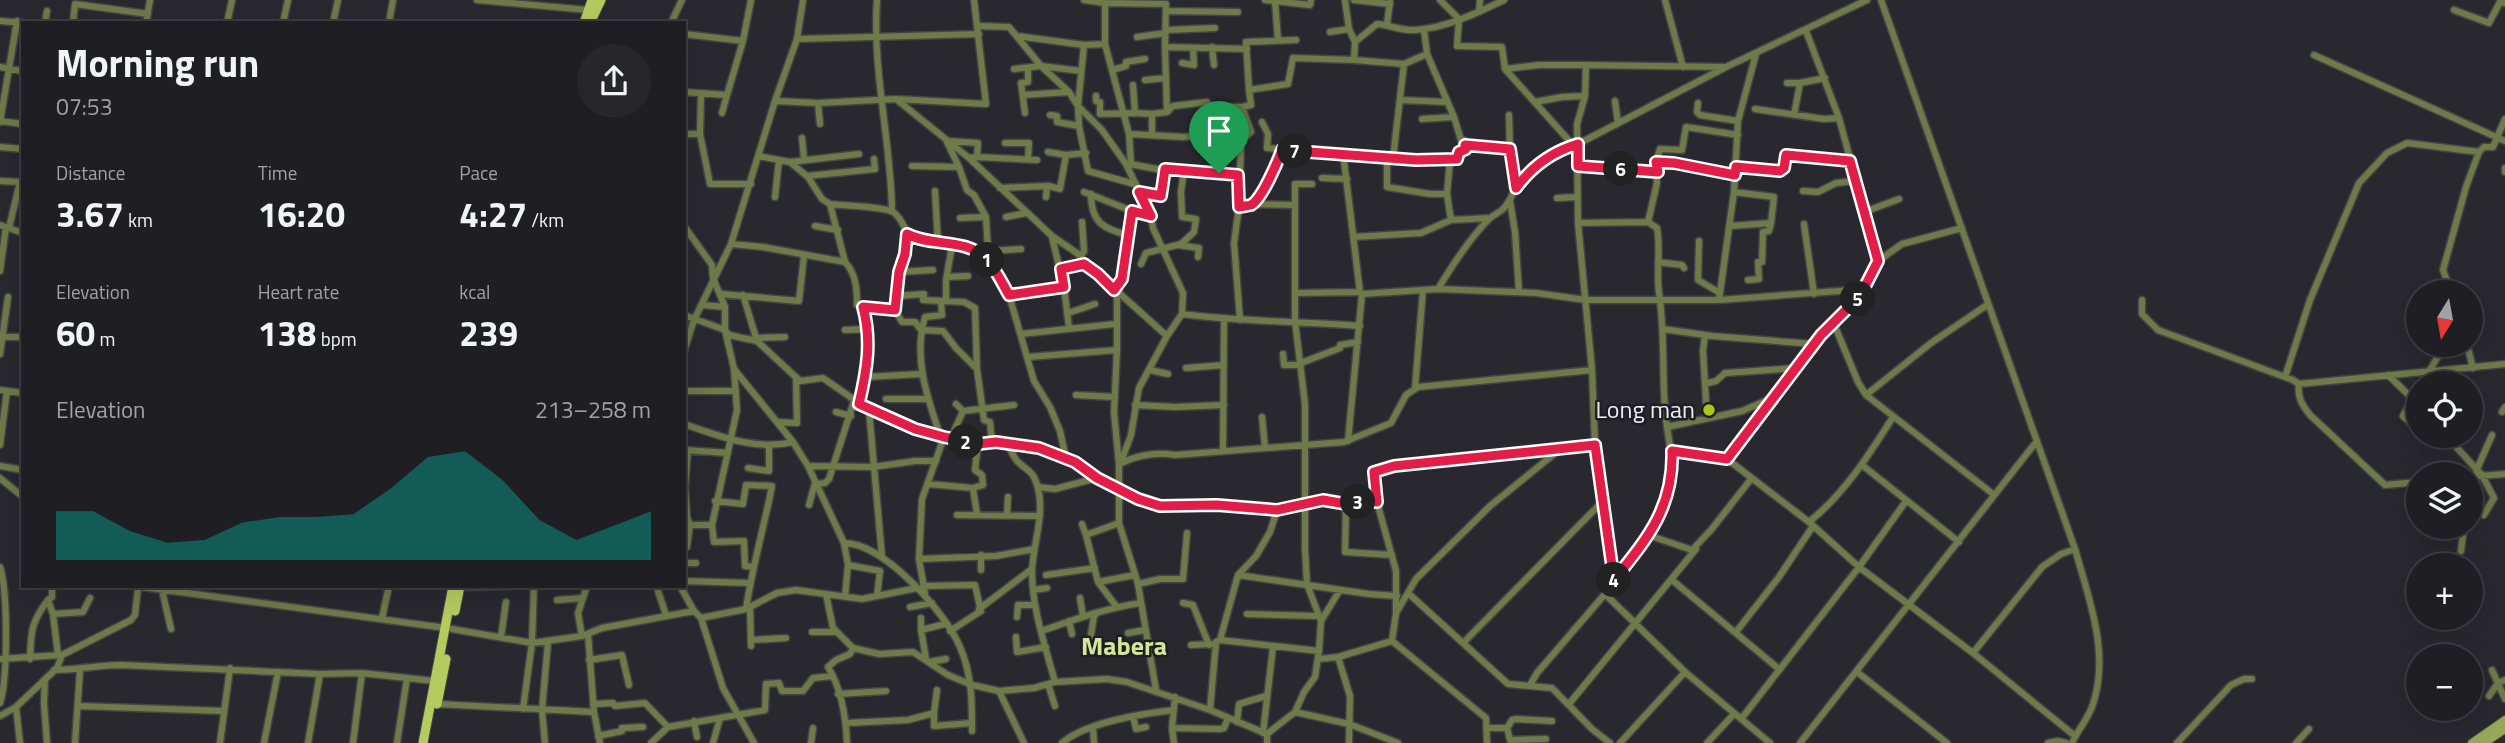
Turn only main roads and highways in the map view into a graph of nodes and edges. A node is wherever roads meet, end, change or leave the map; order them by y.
1 (592, 0) edge
2 (601, 0) edge
3 (585, 21) edge
4 (591, 21) edge
5 (453, 588) edge
6 (460, 588) edge
7 (449, 629) junction
8 (2505, 720) edge
9 (2505, 729) edge
10 (424, 743) edge
11 (429, 743) edge
12 (2472, 743) edge
13 (2484, 743) edge

1 - 3 main road
2 - 4 main road
5 - 7 main road
6 - 7 main road
7 - 10 main road
7 - 11 main road
8 - 12 main road
9 - 13 main road

